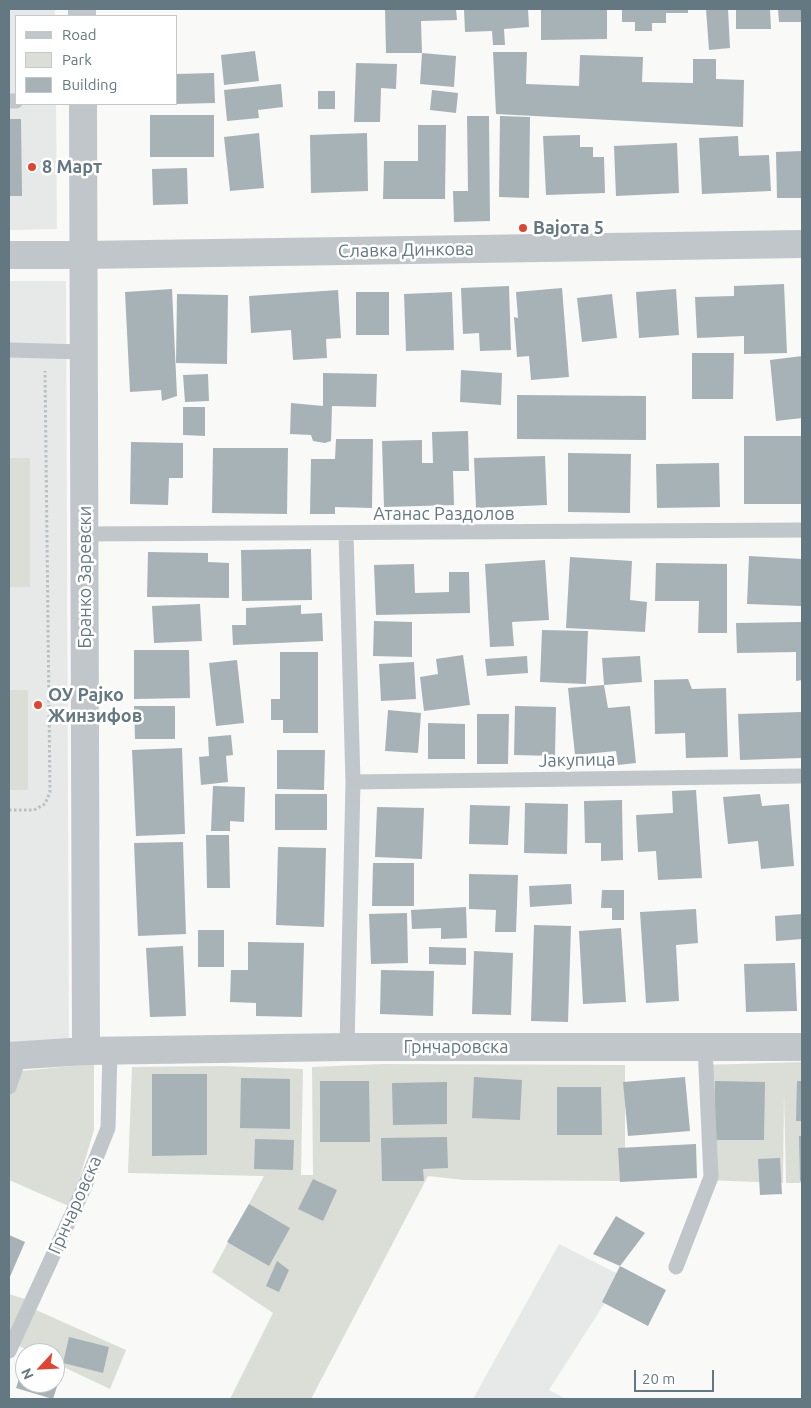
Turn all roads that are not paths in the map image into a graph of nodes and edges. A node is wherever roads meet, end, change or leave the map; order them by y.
1 (83, 105) edge
2 (802, 244) edge
3 (9, 255) edge
4 (83, 255) junction
5 (9, 350) edge
6 (84, 352) junction
7 (802, 530) edge
8 (85, 534) junction
9 (346, 534) junction
10 (802, 776) edge
11 (353, 782) junction
12 (347, 1047) junction
13 (705, 1047) junction
14 (802, 1047) edge
15 (98, 1051) junction
16 (14, 1055) edge
17 (9, 1087) edge
18 (676, 1267) dead end
19 (9, 1351) edge

1 - 4 street, Бранко Заревски
2 - 4 street, Славка Динкова
3 - 4 street, Славка Динкова
4 - 6 street, Бранко Заревски
5 - 6 lane
6 - 8 street, Бранко Заревски
7 - 9 lane, Атанас Раздолов
8 - 9 lane, Атанас Раздолов
8 - 15 street, Бранко Заревски
9 - 11 lane
10 - 11 lane, Јакупица
11 - 12 lane
12 - 13 street, Грнчаровска
12 - 15 street, Грнчаровска
13 - 14 street, Грнчаровска
13 - 18 lane
15 - 16 street, Грнчаровска
15 - 19 lane, Грнчаровска
16 - 17 lane, Грнчаровска

